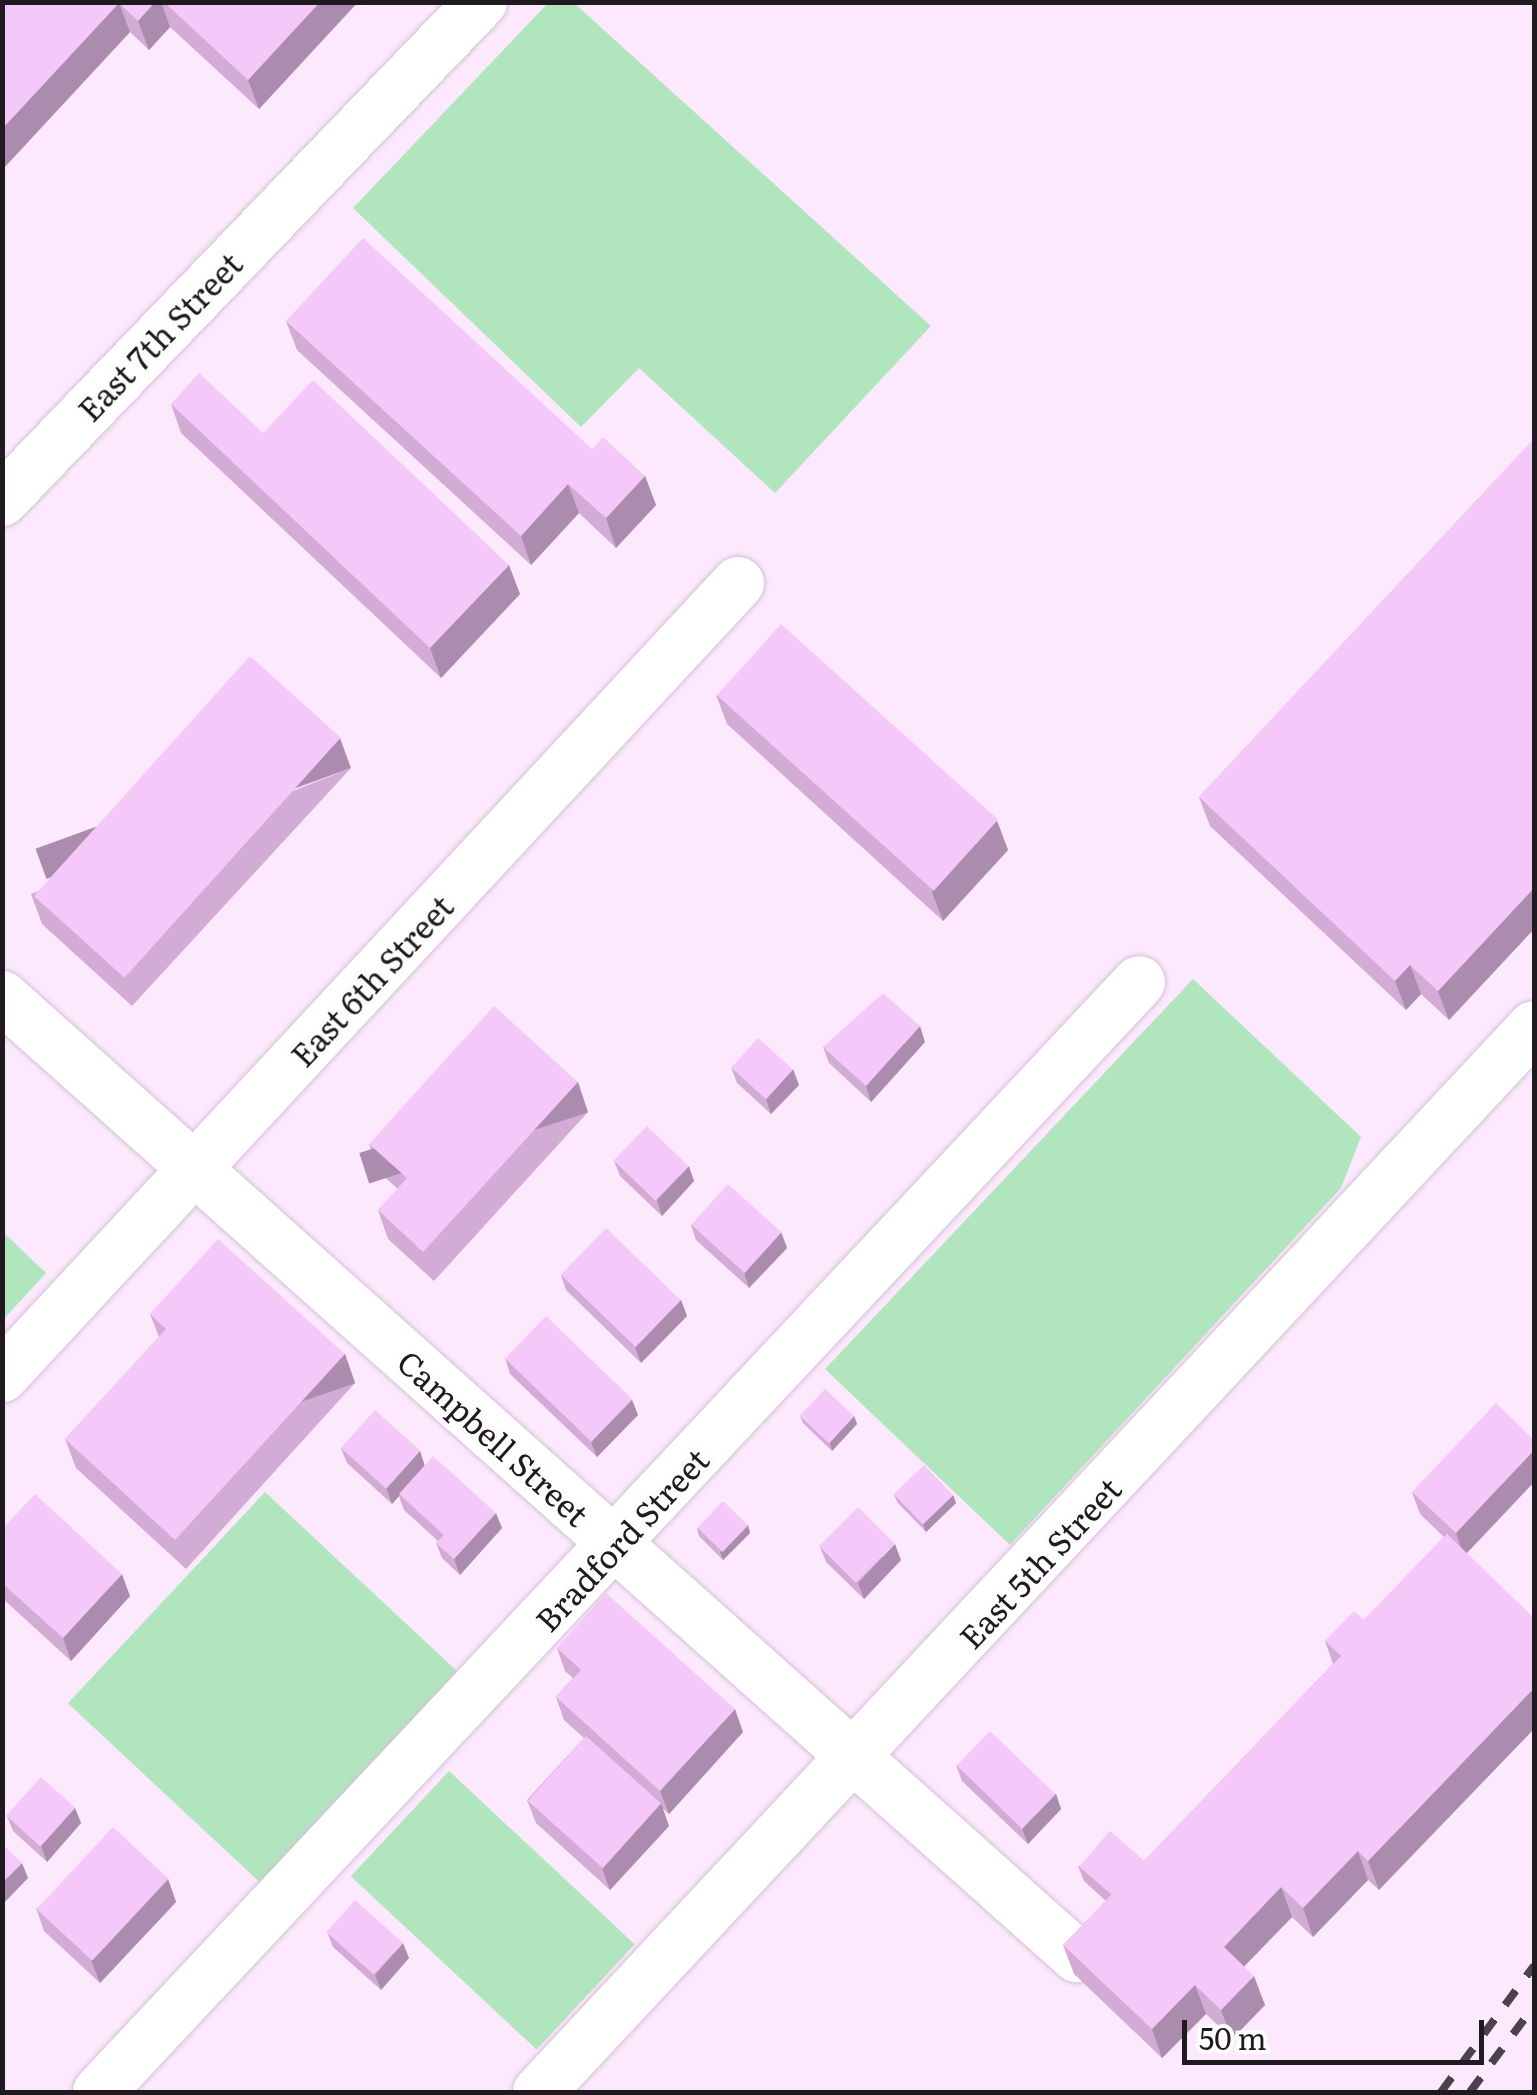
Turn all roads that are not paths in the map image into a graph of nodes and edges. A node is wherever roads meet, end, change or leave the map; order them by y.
1 (482, 2) edge
2 (2, 500) edge
3 (738, 583) dead end
4 (1139, 982) dead end
5 (2, 996) edge
6 (1534, 1027) edge
7 (196, 1170) junction
8 (2, 1376) edge
9 (615, 1546) junction
10 (857, 1754) junction
11 (1077, 1956) edge
12 (99, 2092) edge
13 (539, 2092) edge

1 - 2 street, East 7th Street
3 - 7 street, East 6th Street
4 - 9 street, Bradford Street
5 - 7 street, Campbell Street
6 - 10 street, East 5th Street
7 - 8 street, East 6th Street
7 - 9 street, Campbell Street
9 - 10 street, Campbell Street
9 - 12 street, Bradford Street
10 - 11 street, Campbell Street
10 - 13 street, East 5th Street

